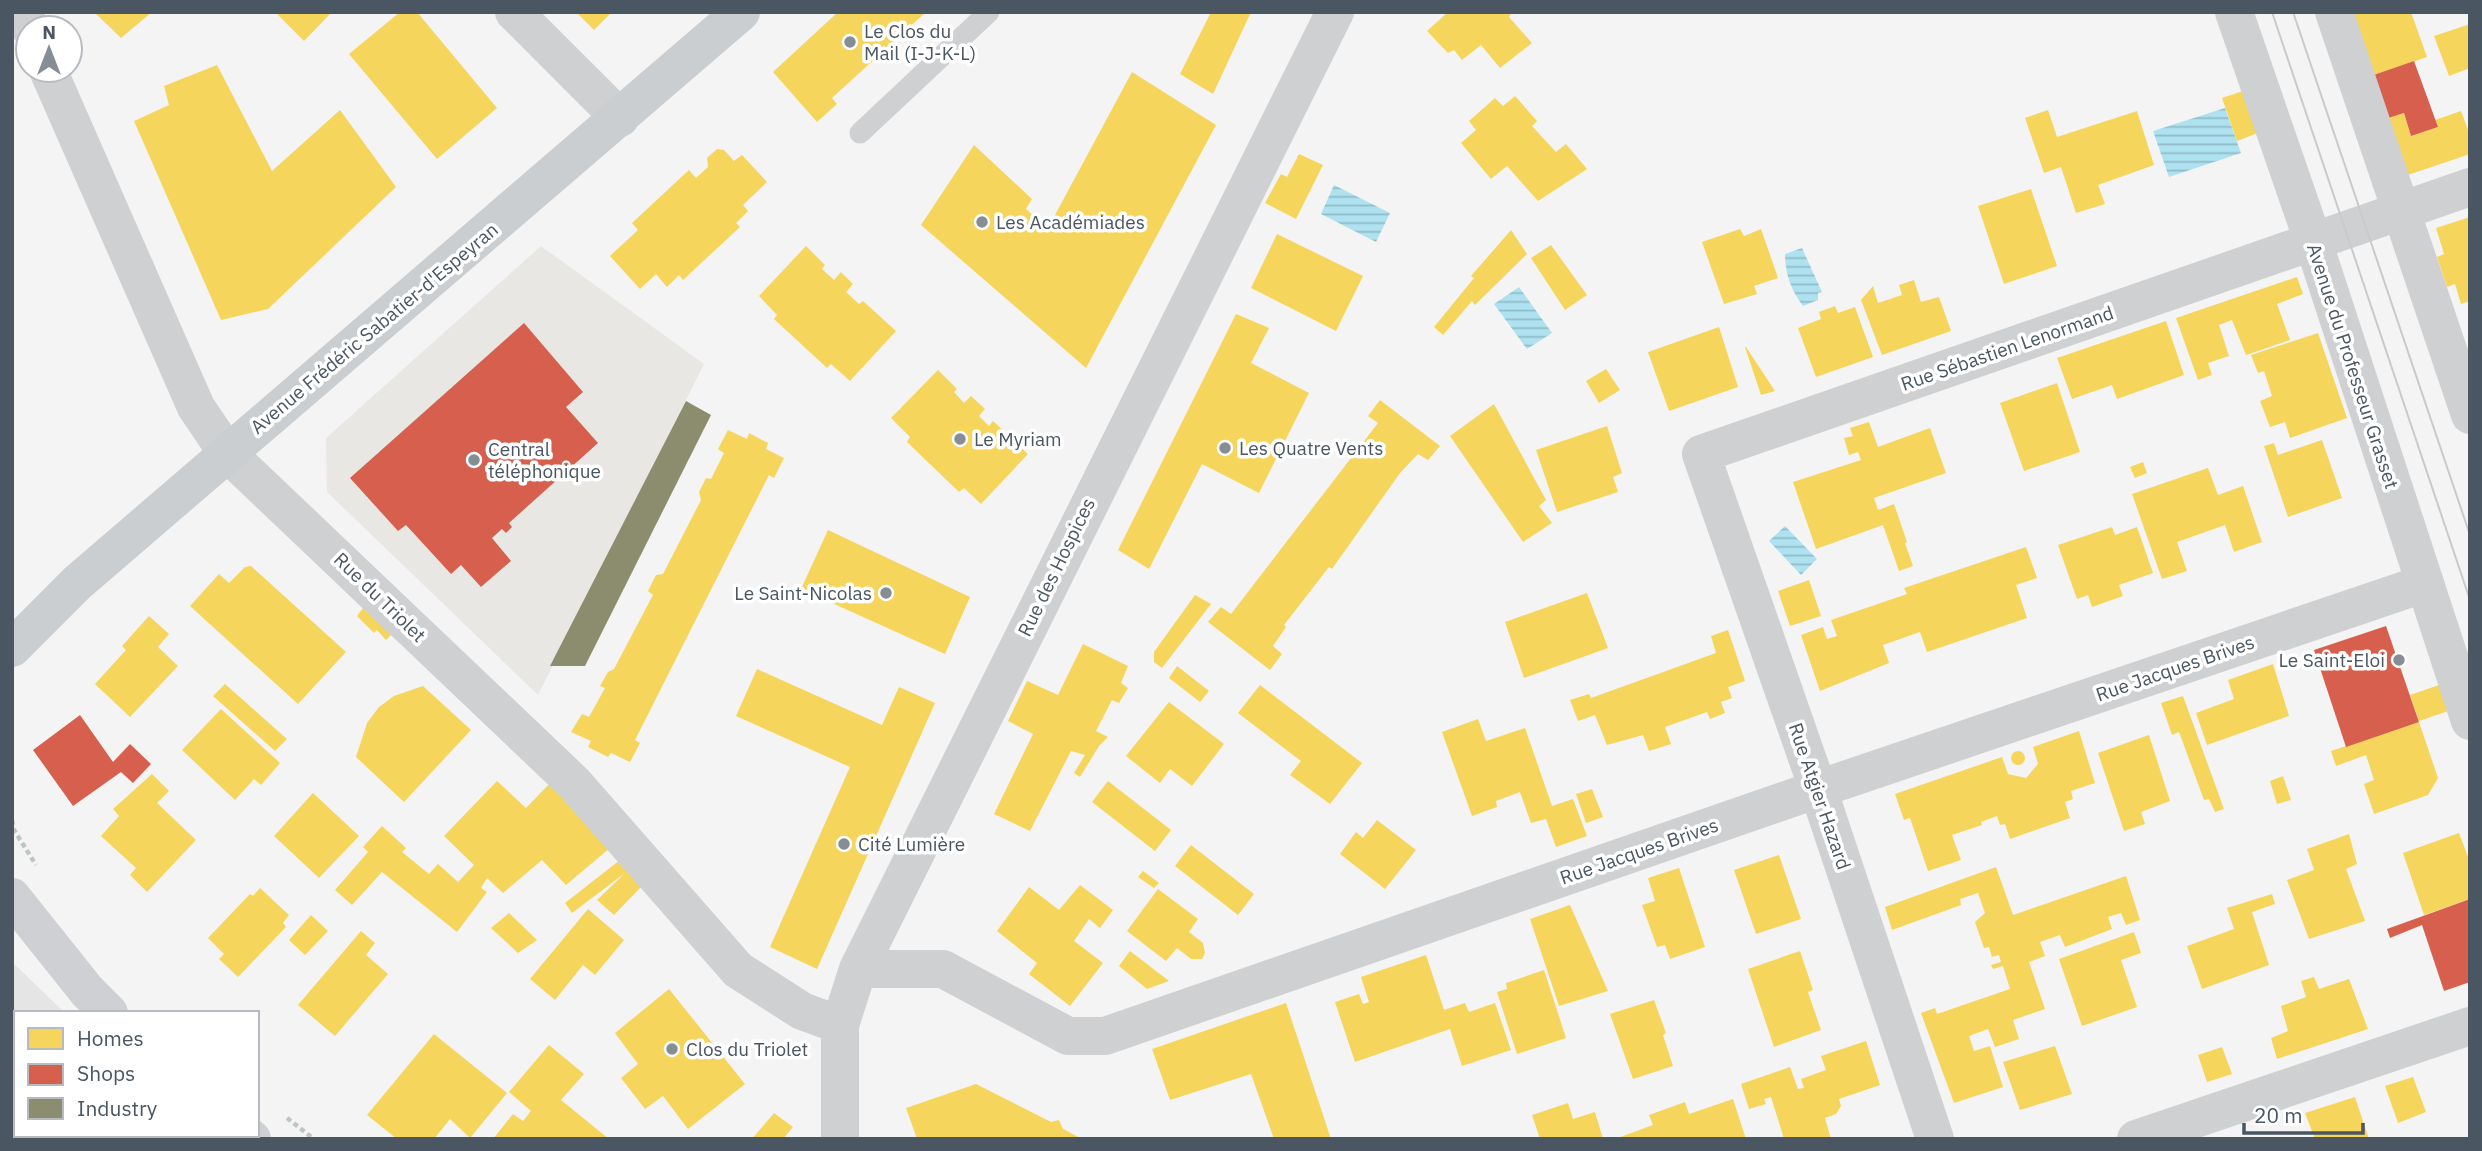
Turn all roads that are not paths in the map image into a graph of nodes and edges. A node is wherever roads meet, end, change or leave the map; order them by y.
1 (514, 12) edge
2 (741, 12) edge
3 (989, 12) edge
4 (1335, 12) edge
5 (2234, 12) edge
6 (2334, 12) edge
7 (54, 84) edge
8 (620, 118) junction
9 (860, 133) dead end
10 (2470, 187) edge
11 (2401, 211) junction
12 (2313, 241) junction
13 (2470, 415) edge
14 (227, 453) junction
15 (1701, 454) joint
16 (2423, 584) junction
17 (12, 648) edge
18 (2470, 721) edge
19 (1818, 789) junction
20 (12, 897) edge
21 (859, 969) junction
22 (107, 1011) edge
23 (840, 1025) junction
24 (2470, 1026) edge
25 (840, 1139) edge
26 (1935, 1139) edge
27 (2136, 1139) edge

1 - 8 street
2 - 8 main road, Avenue Frédéric Sabatier-d'Espeyran
3 - 9 lane
4 - 21 street, Rue des Hospices
5 - 12 street, Avenue du Professeur Grasset
6 - 11 street
7 - 14 street, Rue du Triolet
8 - 14 main road, Avenue Frédéric Sabatier-d'Espeyran
10 - 11 street, Rue Sébastien Lenormand
11 - 12 street, Rue Sébastien Lenormand
11 - 13 street
12 - 15 street, Rue Sébastien Lenormand
12 - 16 street, Avenue du Professeur Grasset
14 - 17 main road, Avenue Frédéric Sabatier-d'Espeyran
14 - 23 street, Rue du Triolet
15 - 19 street, Rue Atgier Hazard
16 - 18 street, Avenue du Professeur Grasset
16 - 19 street, Rue Jacques Brives
19 - 21 street, Rue Jacques Brives
19 - 26 street, Rue Atgier Hazard
20 - 22 main road
21 - 23 street, Rue des Hospices
23 - 25 street, Rue des Hospices
24 - 27 street

